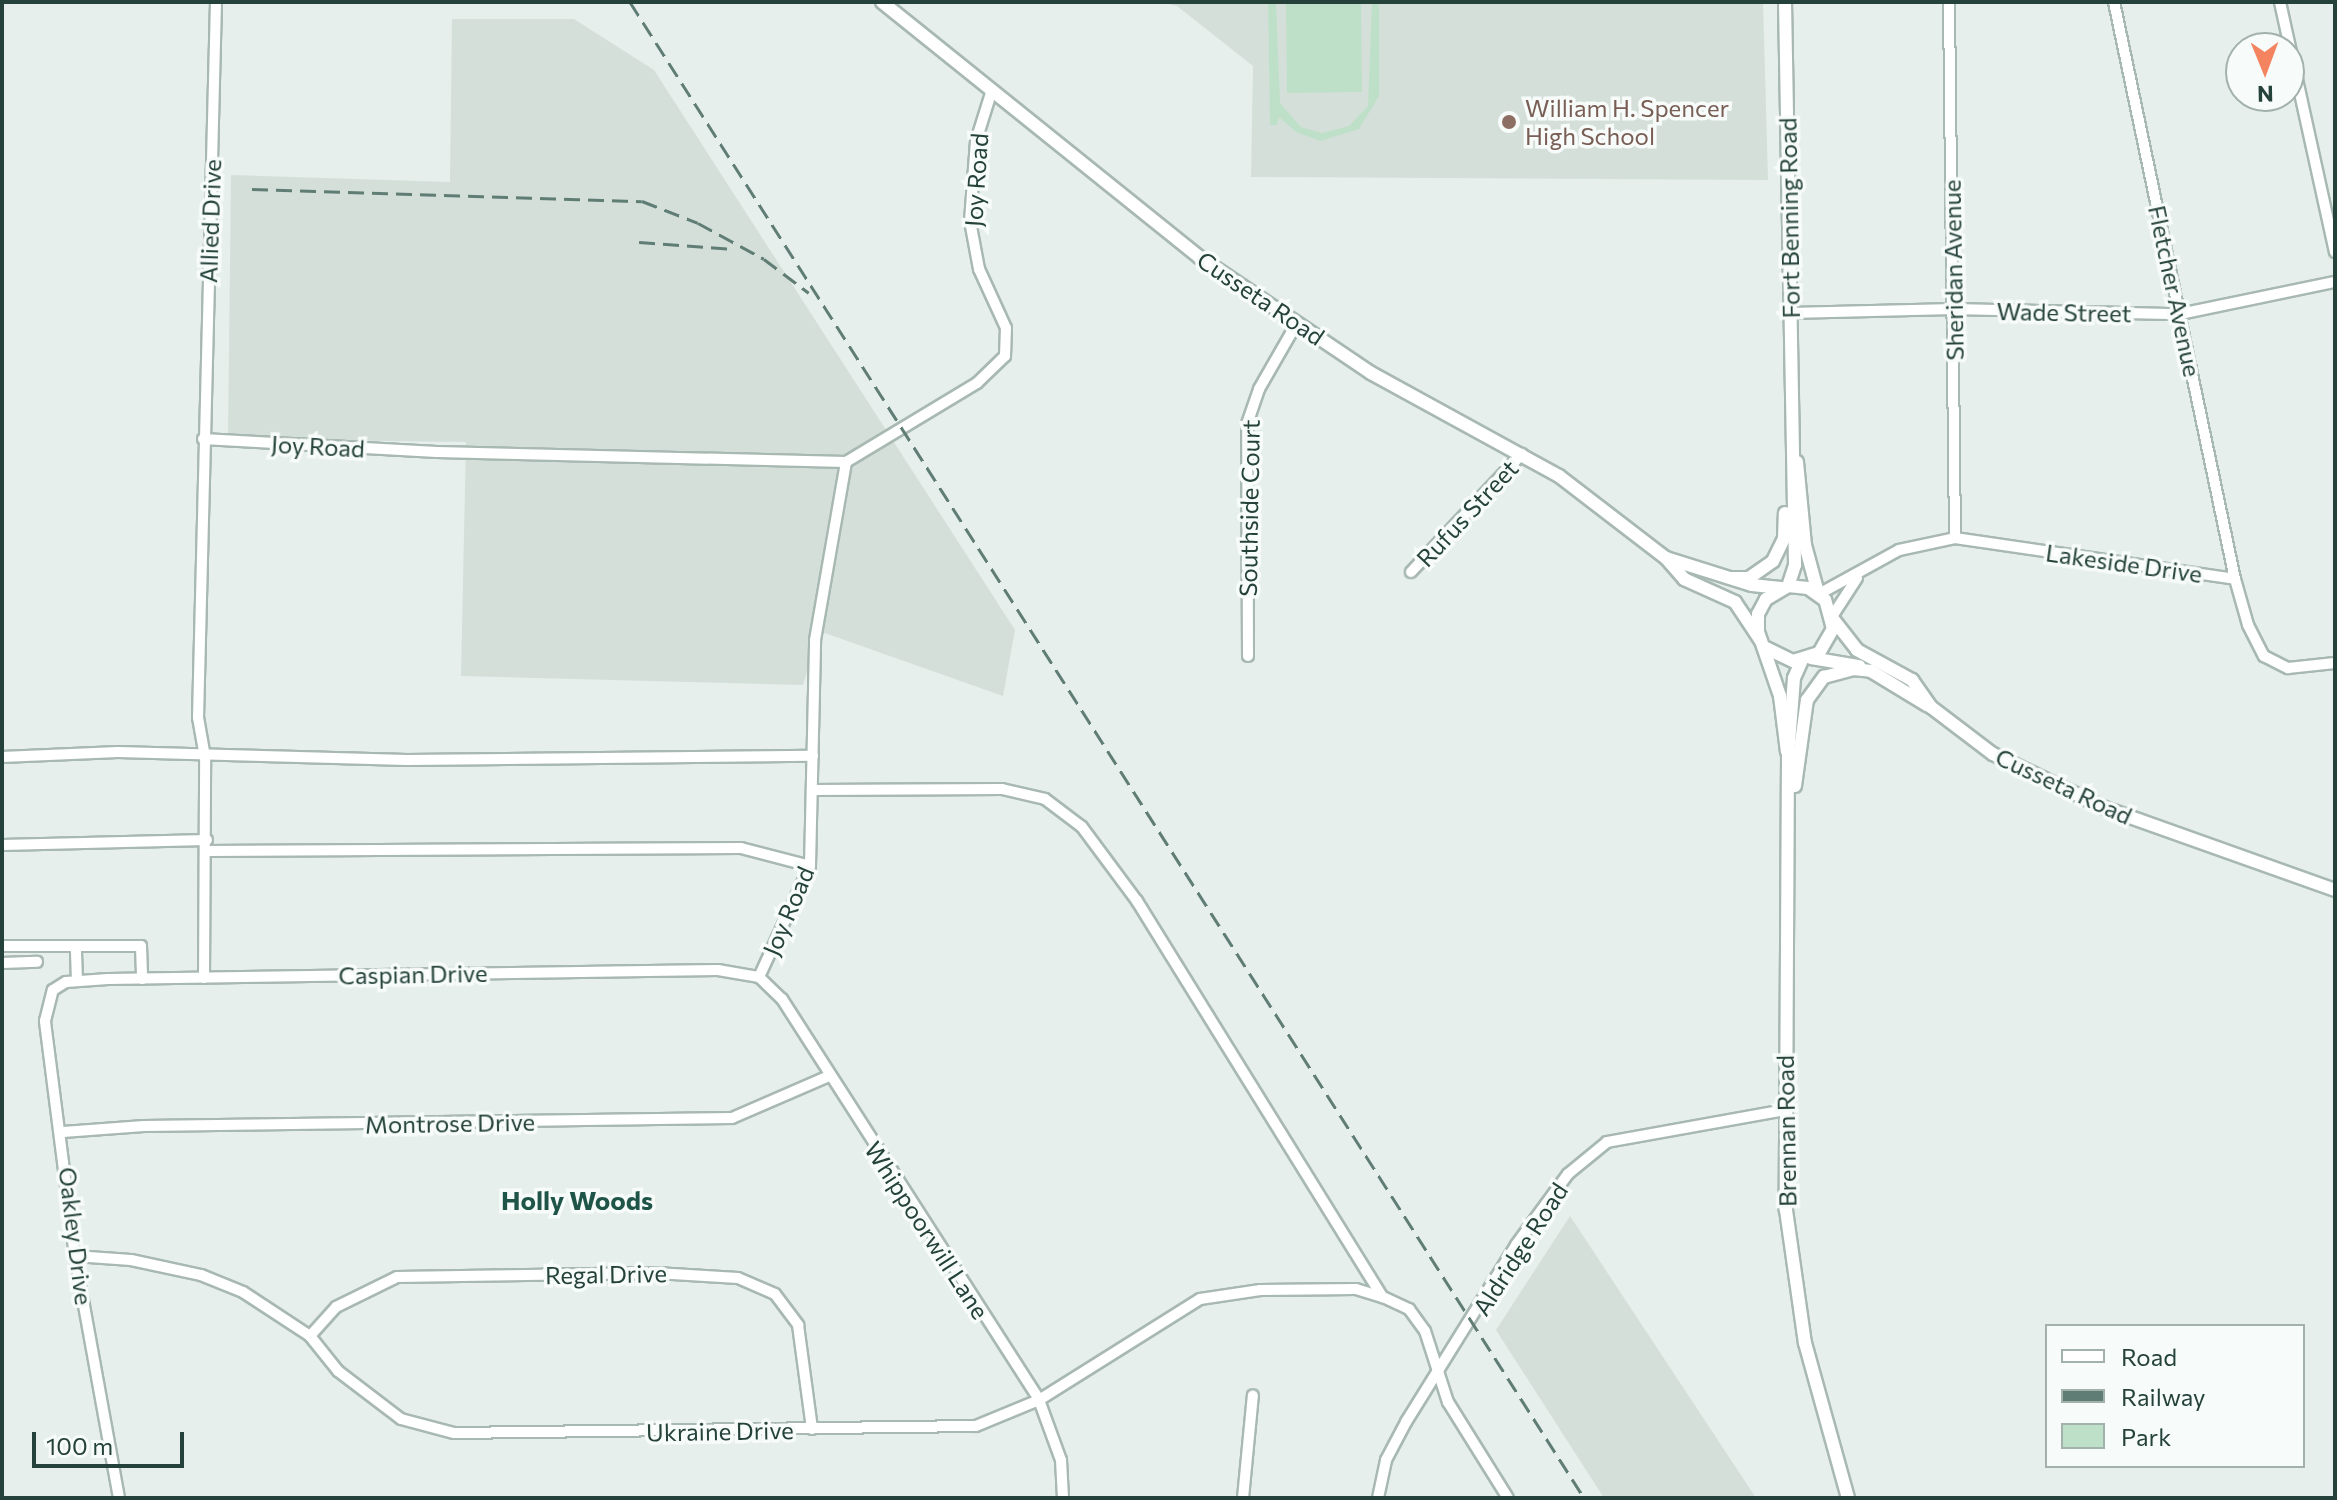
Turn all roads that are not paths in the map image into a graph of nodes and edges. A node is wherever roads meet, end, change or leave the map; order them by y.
1 (216, 2) edge
2 (882, 2) edge
3 (1785, 2) edge
4 (1949, 2) edge
5 (2114, 2) edge
6 (2280, 2) edge
7 (991, 93) junction
8 (2335, 252) edge
9 (2335, 282) edge
10 (1954, 309) junction
11 (1790, 313) junction
12 (2180, 314) junction
13 (1297, 323) junction
14 (1791, 433) junction
15 (203, 439) junction
16 (1522, 454) junction
17 (846, 462) junction
18 (1789, 482) junction
19 (1955, 538) junction
20 (1666, 558) junction
21 (1864, 571) junction
22 (1411, 572) dead end
23 (1730, 578) junction
24 (2235, 579) junction
25 (1784, 587) junction
26 (1818, 593) junction
27 (1833, 617) junction
28 (1764, 644) junction
29 (1248, 656) dead end
30 (1807, 659) junction
31 (2335, 663) edge
32 (1871, 671) junction
33 (1931, 707) junction
34 (813, 756) junction
35 (1788, 756) junction
36 (2, 757) edge
37 (205, 757) junction
38 (813, 790) junction
39 (1790, 821) junction
40 (2, 845) edge
41 (207, 845) junction
42 (810, 866) junction
43 (2335, 890) edge
44 (2, 946) edge
45 (76, 946) junction
46 (37, 962) dead end
47 (2, 963) edge
48 (759, 977) junction
49 (204, 978) junction
50 (142, 979) junction
51 (72, 981) junction
52 (829, 1076) junction
53 (1784, 1110) junction
54 (63, 1132) junction
55 (75, 1256) junction
56 (1383, 1297) junction
57 (310, 1336) junction
58 (1440, 1372) junction
59 (1253, 1395) dead end
60 (1039, 1400) junction
61 (812, 1429) junction
62 (119, 1498) edge
63 (1063, 1498) edge
64 (1243, 1498) edge
65 (1378, 1498) edge
66 (1508, 1498) edge
67 (1848, 1498) edge

1 - 15 street, Allied Drive
2 - 7 street, Cusseta Road
3 - 11 street, Fort Benning Road
4 - 10 street, Sheridan Avenue
5 - 12 street, Fletcher Avenue
6 - 8 street
7 - 13 street, Cusseta Road
7 - 17 street, Joy Road
9 - 12 street, Wade Street
10 - 11 street, Wade Street
10 - 12 street, Wade Street
10 - 19 street, Sheridan Avenue
11 - 14 street, Fort Benning Road
12 - 24 street, Fletcher Avenue
13 - 16 street, Cusseta Road
13 - 29 street, Southside Court
14 - 18 street, Fort Benning Road
14 - 26 street, Fort Benning Road
15 - 17 street, Joy Road
15 - 37 street
16 - 20 street, Cusseta Road
16 - 22 street, Rufus Street
17 - 34 street, Joy Road
18 - 23 street
18 - 25 street, Fort Benning Road
19 - 21 street, Lakeside Drive
19 - 24 street, Lakeside Drive
20 - 23 street, Cusseta Road
20 - 28 street, Cusseta Road
21 - 26 street, Lakeside Drive
21 - 27 street, Lakeside Drive
23 - 25 street, Cusseta Road
24 - 31 street, Lakeside Drive
25 - 26 street
25 - 28 street
26 - 27 street
27 - 30 street
27 - 33 street, Cusseta Road
28 - 30 street
28 - 35 street, Brennan Road
30 - 32 street
30 - 35 street, Brennan Road
32 - 33 street
32 - 39 street
33 - 43 street, Cusseta Road
34 - 37 street
34 - 38 street, Joy Road
35 - 39 street, Brennan Road
36 - 37 street
37 - 41 street
38 - 42 street, Joy Road
38 - 56 street
39 - 53 street, Brennan Road
40 - 41 street
41 - 42 street
41 - 49 street
42 - 48 street, Joy Road
44 - 45 street
45 - 50 street
45 - 51 street
46 - 47 street
48 - 49 street, Caspian Drive
48 - 52 street, Whippoorwill Lane
49 - 50 street, Caspian Drive
50 - 51 street, Caspian Drive
51 - 54 street, Oakley Drive
52 - 54 street, Montrose Drive
52 - 60 street, Whippoorwill Lane
53 - 58 street, Aldridge Road
53 - 67 street, Brennan Road
54 - 55 street, Oakley Drive
55 - 57 street, Ukraine Drive
55 - 62 street, Oakley Drive
56 - 58 street
56 - 60 street, Ukraine Drive
57 - 61 street, Ukraine Drive
57 - 61 street, Regal Drive
58 - 65 street, Aldridge Road
58 - 66 street
59 - 64 street
60 - 61 street, Ukraine Drive
60 - 63 street, Whippoorwill Lane

